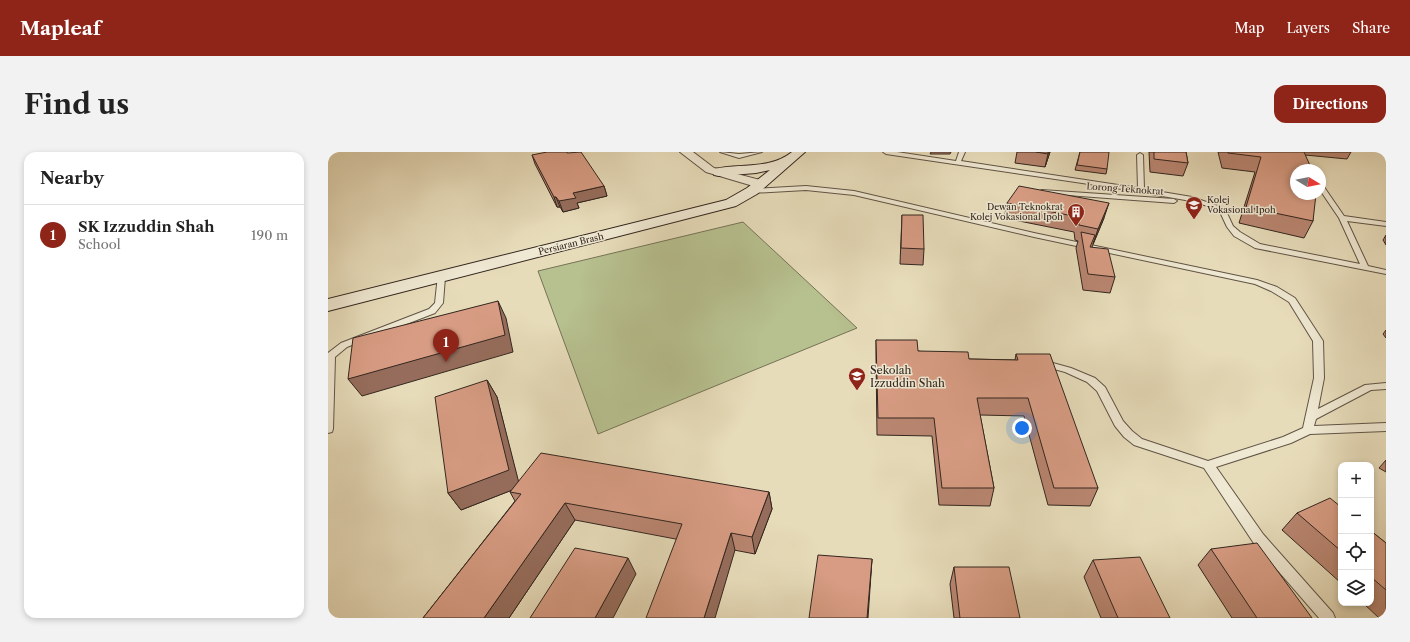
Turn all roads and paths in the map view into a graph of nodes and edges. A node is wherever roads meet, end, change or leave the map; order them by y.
1 (686, 152) edge
2 (723, 152) edge
3 (759, 152) edge
4 (799, 152) edge
5 (886, 152) edge
6 (962, 152) edge
7 (1140, 155) dead end
8 (786, 162) junction
9 (958, 162) junction
10 (719, 172) junction
11 (760, 184) junction
12 (1141, 190) junction
13 (1040, 192) edge
14 (1326, 194) edge
15 (1208, 203) junction
16 (706, 209) junction
17 (1342, 218) junction
18 (1386, 224) edge
19 (1366, 269) junction
20 (1386, 272) edge
21 (441, 277) junction
22 (328, 305) edge
23 (1037, 363) edge
24 (1386, 386) edge
25 (1310, 417) junction
26 (1386, 426) edge
27 (328, 429) edge
28 (1308, 430) junction
29 (1208, 465) junction
30 (1328, 618) edge

1 - 10 street
2 - 3 lane
4 - 8 street, Persiaran Brash
5 - 9 lane
6 - 9 lane
7 - 12 lane
8 - 10 street
8 - 11 street, Persiaran Brash
9 - 12 lane
10 - 11 street
10 - 16 street
11 - 16 street, Persiaran Brash
11 - 25 lane
12 - 15 lane
13 - 15 lane, Lorong Teknokrat
14 - 17 lane
15 - 19 lane
16 - 21 street, Persiaran Brash
17 - 18 lane
17 - 19 lane
19 - 20 lane
21 - 22 street, Persiaran Brash
21 - 27 lane
23 - 29 lane
24 - 25 lane
25 - 28 lane
26 - 28 lane
28 - 29 lane
29 - 30 lane

